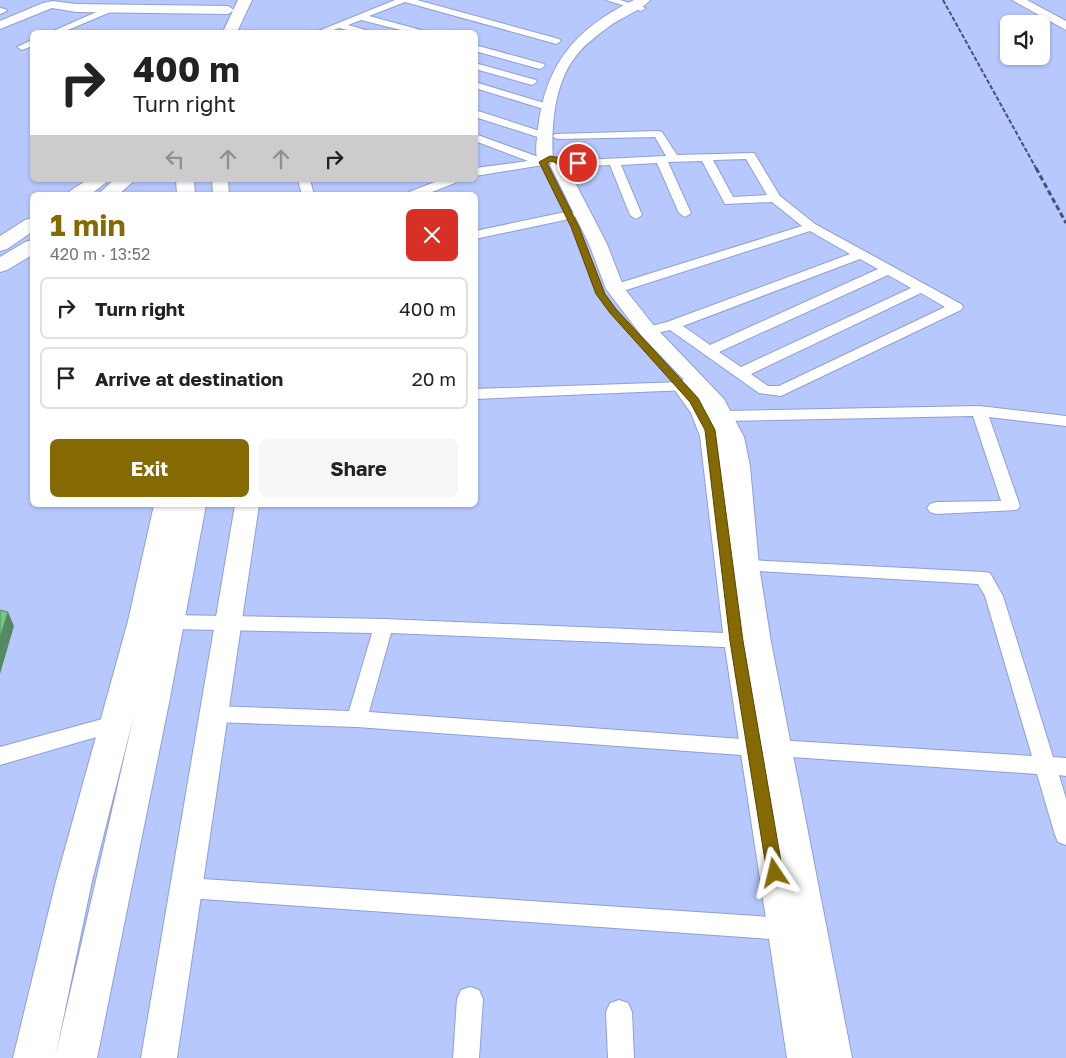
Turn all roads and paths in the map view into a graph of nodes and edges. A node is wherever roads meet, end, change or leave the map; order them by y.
1 (244, 0) edge
2 (405, 0) edge
3 (610, 0) edge
4 (656, 0) edge
5 (1018, 0) edge
6 (48, 3) edge
7 (190, 5) edge
8 (230, 5) edge
9 (639, 5) edge
10 (110, 8) junction
11 (1, 14) edge
12 (361, 17) junction
13 (0, 25) edge
14 (339, 25) junction
15 (1066, 26) edge
16 (60, 30) edge
17 (219, 30) edge
18 (231, 30) edge
19 (326, 30) edge
20 (356, 30) edge
21 (410, 30) edge
22 (556, 41) dead end
23 (30, 44) edge
24 (22, 48) dead end
25 (478, 49) edge
26 (540, 66) dead end
27 (478, 67) edge
28 (565, 71) junction
29 (532, 82) dead end
30 (478, 86) edge
31 (550, 108) junction
32 (478, 114) edge
33 (552, 136) junction
34 (478, 138) edge
35 (706, 157) junction
36 (667, 159) junction
37 (551, 162) junction
38 (614, 162) junction
39 (478, 172) edge
40 (97, 182) edge
41 (123, 182) edge
42 (446, 182) edge
43 (82, 192) edge
44 (110, 192) edge
45 (421, 192) edge
46 (775, 198) junction
47 (685, 214) dead end
48 (570, 215) junction
49 (636, 215) dead end
50 (30, 225) edge
51 (811, 227) junction
52 (478, 235) edge
53 (0, 245) edge
54 (30, 247) edge
55 (860, 255) junction
56 (0, 266) edge
57 (888, 270) junction
58 (922, 288) junction
59 (615, 289) junction
60 (660, 328) junction
61 (709, 351) junction
62 (740, 373) junction
63 (683, 387) junction
64 (478, 394) edge
65 (979, 411) junction
66 (724, 416) junction
67 (1066, 421) edge
68 (167, 507) edge
69 (193, 507) edge
70 (247, 507) edge
71 (936, 508) dead end
72 (747, 566) junction
73 (170, 622) junction
74 (229, 623) junction
75 (384, 626) junction
76 (747, 641) junction
77 (214, 714) junction
78 (357, 718) junction
79 (117, 723) junction
80 (766, 748) junction
81 (0, 756) edge
82 (1044, 766) junction
83 (1066, 767) edge
84 (1066, 835) edge
85 (187, 888) junction
86 (785, 928) junction
87 (470, 999) dead end
88 (619, 1012) dead end
89 (34, 1058) edge
90 (76, 1058) edge
91 (159, 1058) edge
92 (466, 1058) edge
93 (621, 1058) edge
94 (805, 1058) edge
95 (834, 1058) edge

1 - 18 main road
2 - 12 street
2 - 22 street
3 - 9 street
4 - 9 street
5 - 15 street
6 - 10 street
6 - 11 street
6 - 13 street
7 - 8 street
7 - 10 street
8 - 17 main road
9 - 28 street
10 - 16 street
12 - 14 street
12 - 21 street
14 - 19 street
14 - 20 street
23 - 24 street
25 - 26 street
27 - 29 street
28 - 31 street
28 - 33 street
30 - 31 street
31 - 33 street
32 - 33 street
33 - 36 street
33 - 37 street
34 - 37 street
35 - 36 street
35 - 46 street
35 - 46 street
36 - 38 street
36 - 47 street
37 - 38 street
37 - 39 street
37 - 48 street
37 - 59 street
38 - 49 street
40 - 43 main road
41 - 44 main road
42 - 45 street
46 - 51 street
48 - 52 street
48 - 63 street
50 - 53 main road
51 - 55 street
51 - 59 street
54 - 56 main road
55 - 57 street
55 - 60 street
57 - 58 street
57 - 61 street
58 - 62 street
58 - 62 street
59 - 60 street
60 - 61 street
60 - 66 street
61 - 62 street
63 - 64 street
63 - 76 street
65 - 66 street
65 - 67 street
65 - 71 street
66 - 72 street
68 - 79 main road
69 - 73 main road
70 - 74 street
72 - 76 street
72 - 82 street
73 - 74 street
73 - 90 main road
74 - 75 street
74 - 77 street
75 - 76 street
75 - 78 street
76 - 80 street
77 - 78 street
77 - 85 street
78 - 80 street
79 - 81 street
79 - 89 main road
80 - 82 street
80 - 86 street
80 - 95 street
82 - 83 street
82 - 84 street
85 - 86 street
85 - 91 street
86 - 94 street
87 - 92 street
88 - 93 street

